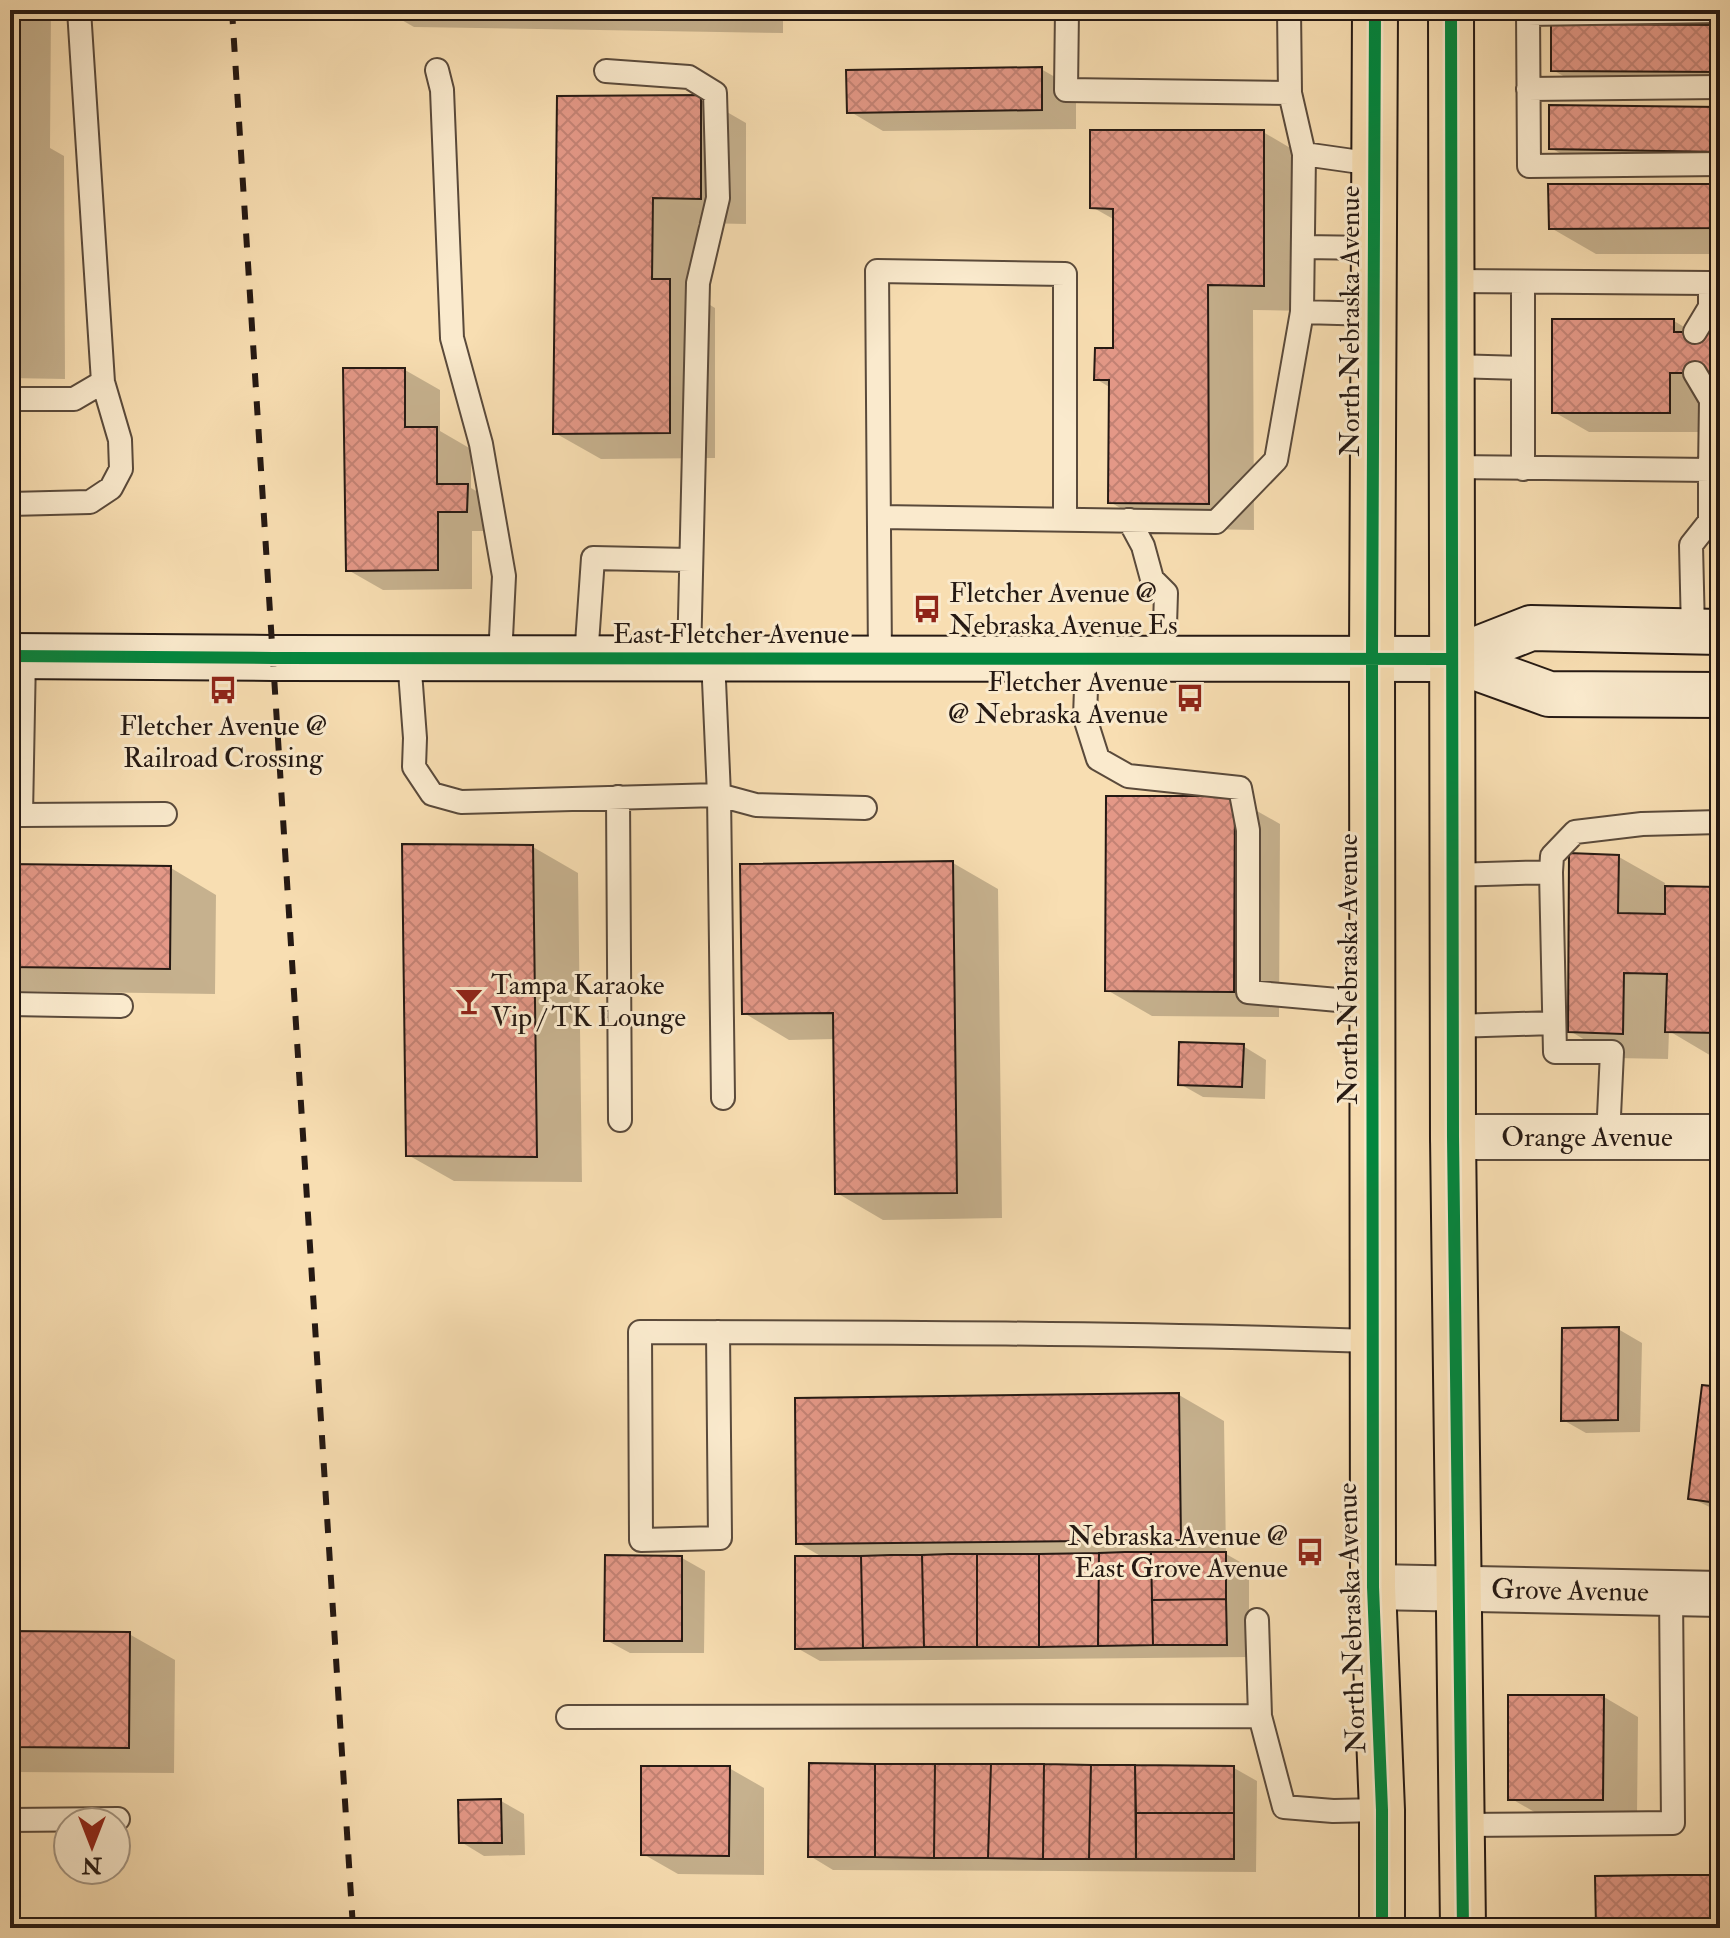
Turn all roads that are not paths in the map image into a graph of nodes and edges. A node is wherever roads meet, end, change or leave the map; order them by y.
1 (79, 10) edge
2 (1067, 10) edge
3 (1289, 10) edge
4 (1375, 10) edge
5 (1451, 10) edge
6 (1720, 11) edge
7 (1528, 12) edge
8 (437, 70) dead end
9 (606, 71) dead end
10 (1720, 87) edge
11 (1528, 89) junction
12 (1290, 93) junction
13 (1304, 154) junction
14 (1374, 164) junction
15 (1720, 164) edge
16 (1303, 247) junction
17 (1374, 248) junction
18 (1452, 281) junction
19 (1523, 282) junction
20 (1302, 312) junction
21 (1374, 314) junction
22 (1715, 314) edge
23 (1695, 332) dead end
24 (1452, 366) junction
25 (1523, 368) junction
26 (1695, 373) dead end
27 (103, 382) junction
28 (1715, 393) edge
29 (10, 399) edge
30 (1452, 467) junction
31 (1523, 469) junction
32 (1710, 470) junction
33 (10, 504) edge
34 (880, 517) junction
35 (1065, 519) junction
36 (1129, 520) junction
37 (1715, 526) edge
38 (690, 560) junction
39 (1706, 632) edge
40 (17, 656) edge
41 (409, 658) junction
42 (500, 658) junction
43 (586, 658) junction
44 (701, 658) junction
45 (880, 658) junction
46 (1087, 658) junction
47 (1164, 658) junction
48 (1372, 658) junction
49 (1452, 659) junction
50 (1720, 695) edge
51 (719, 795) junction
52 (618, 797) junction
53 (865, 808) dead end
54 (165, 814) dead end
55 (15, 815) edge
56 (1720, 822) edge
57 (1551, 872) junction
58 (1453, 875) junction
59 (1372, 1003) junction
60 (10, 1004) edge
61 (121, 1006) dead end
62 (1554, 1023) junction
63 (1453, 1026) junction
64 (723, 1098) dead end
65 (620, 1120) dead end
66 (1453, 1137) junction
67 (1608, 1137) junction
68 (1720, 1137) edge
69 (718, 1332) junction
70 (1372, 1341) junction
71 (1373, 1587) junction
72 (1458, 1589) junction
73 (1671, 1593) junction
74 (1720, 1594) edge
75 (1257, 1620) dead end
76 (1260, 1716) junction
77 (568, 1717) dead end
78 (1382, 1810) junction
79 (10, 1820) edge
80 (52, 1820) edge
81 (1461, 1825) junction
82 (1382, 1928) edge
83 (1412, 1928) edge
84 (1463, 1928) edge

1 - 27 lane
2 - 12 lane
3 - 12 lane
4 - 14 main road, North Nebraska Avenue
5 - 18 main road
6 - 7 lane
7 - 11 lane
8 - 42 lane
9 - 38 lane
10 - 11 lane
11 - 15 lane
12 - 13 lane
13 - 14 lane
13 - 16 lane
14 - 17 main road, North Nebraska Avenue
16 - 17 lane
16 - 20 lane
17 - 21 main road, North Nebraska Avenue
18 - 19 lane
18 - 24 main road
19 - 22 lane
19 - 25 lane
20 - 21 lane
20 - 36 lane
21 - 48 main road, North Nebraska Avenue
22 - 23 lane
24 - 25 lane
24 - 30 main road
25 - 31 lane
26 - 28 lane
27 - 29 lane
27 - 33 lane
28 - 32 lane
30 - 31 lane
30 - 49 main road
31 - 32 lane
32 - 37 lane
34 - 35 lane
34 - 35 lane
34 - 45 lane
35 - 36 lane
36 - 47 lane
37 - 39 lane
38 - 43 lane
38 - 44 lane
39 - 49 main road, East Fletcher Avenue
40 - 41 main road, East Fletcher Avenue
40 - 55 lane
41 - 42 main road, East Fletcher Avenue
41 - 52 lane
42 - 43 main road, East Fletcher Avenue
43 - 44 main road, East Fletcher Avenue
44 - 45 main road, East Fletcher Avenue
44 - 51 lane
45 - 46 main road, East Fletcher Avenue
46 - 47 main road, East Fletcher Avenue
46 - 59 lane
47 - 48 main road, East Fletcher Avenue
48 - 49 main road, East Fletcher Avenue
48 - 59 main road, North Nebraska Avenue
49 - 50 main road, East Fletcher Avenue
49 - 58 main road
51 - 52 lane
51 - 53 lane
51 - 64 lane
52 - 65 lane
54 - 55 lane
56 - 57 lane
57 - 58 lane
57 - 62 lane
58 - 63 main road
59 - 70 main road, North Nebraska Avenue
60 - 61 lane
62 - 63 lane
62 - 67 lane
63 - 66 main road
66 - 67 main road, Orange Avenue
66 - 72 main road
67 - 68 main road, Orange Avenue
69 - 69 lane
69 - 70 lane
70 - 71 main road, North Nebraska Avenue
71 - 72 main road, Grove Avenue
71 - 78 main road, North Nebraska Avenue
72 - 73 main road, Grove Avenue
72 - 81 main road
73 - 74 main road, Grove Avenue
73 - 81 lane
75 - 76 lane
76 - 77 lane
76 - 78 lane
78 - 82 main road, North Nebraska Avenue
78 - 83 main road
79 - 80 lane
81 - 84 main road

